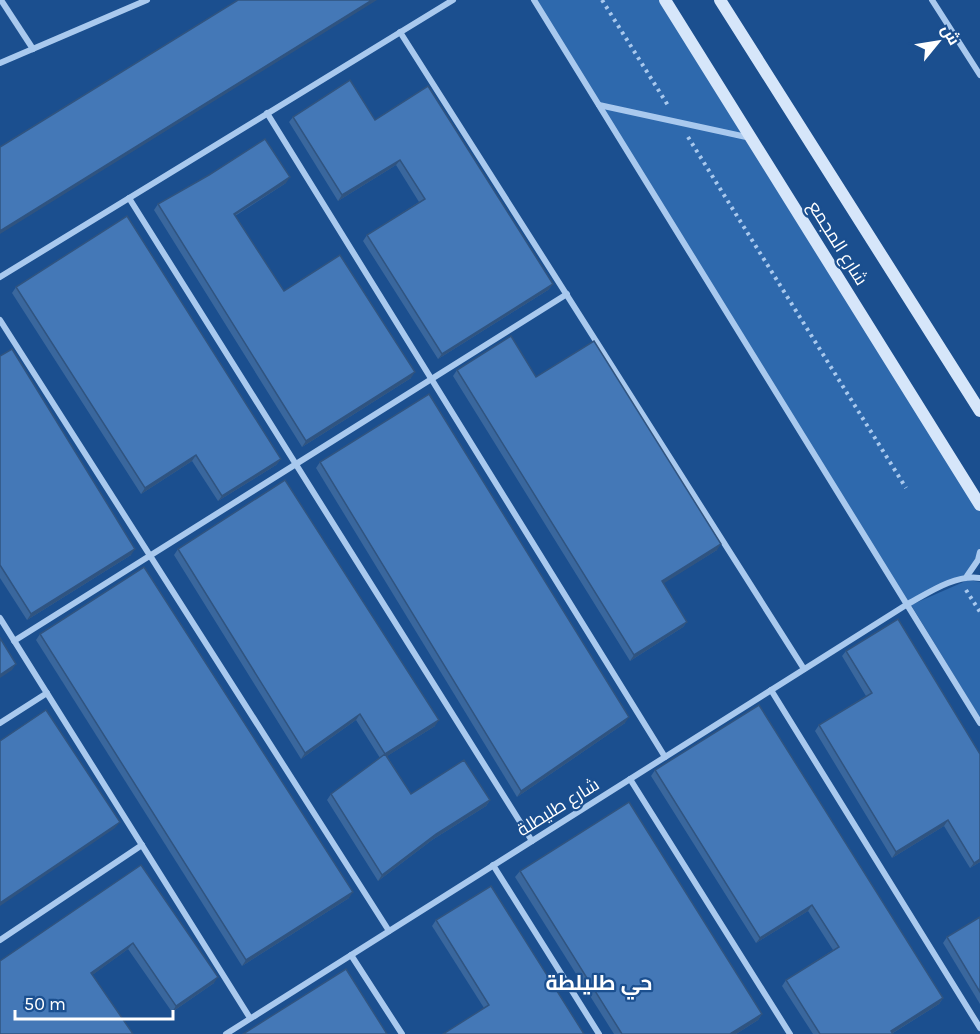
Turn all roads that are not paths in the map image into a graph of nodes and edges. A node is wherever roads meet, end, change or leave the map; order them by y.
1 (1, 0) edge
2 (147, 0) edge
3 (453, 0) edge
4 (534, 0) edge
5 (664, 0) edge
6 (720, 0) edge
7 (932, 0) edge
8 (132, 3) edge
9 (400, 32) junction
10 (33, 49) junction
11 (0, 63) edge
12 (980, 75) edge
13 (599, 105) junction
14 (267, 113) junction
15 (751, 138) junction
16 (129, 198) junction
17 (0, 277) edge
18 (567, 294) junction
19 (0, 320) edge
20 (431, 379) junction
21 (980, 411) edge
22 (296, 464) junction
23 (980, 505) edge
24 (980, 552) edge
25 (150, 556) junction
26 (967, 576) junction
27 (980, 578) edge
28 (906, 605) junction
29 (0, 618) edge
30 (14, 641) junction
31 (804, 669) junction
32 (771, 690) junction
33 (47, 693) junction
34 (0, 723) edge
35 (980, 723) edge
36 (665, 757) junction
37 (630, 778) junction
38 (532, 841) junction
39 (142, 845) junction
40 (493, 865) junction
41 (389, 931) junction
42 (0, 940) edge
43 (351, 955) junction
44 (250, 1018) junction
45 (980, 1028) edge
46 (226, 1034) edge
47 (402, 1034) edge
48 (599, 1034) edge
49 (790, 1034) edge

1 - 10 street
2 - 8 street
3 - 9 street
4 - 13 street
5 - 15 street, شارع المجمع
6 - 21 street, شارع المجمع
7 - 12 street
8 - 10 street
9 - 14 street
9 - 18 street
10 - 11 street
13 - 15 street
13 - 28 street
14 - 16 street
14 - 20 street
15 - 23 street, شارع المجمع
16 - 17 street
16 - 22 street
18 - 20 street
18 - 31 street
19 - 25 street
20 - 22 street
20 - 36 street
22 - 25 street
22 - 38 street
24 - 26 street
25 - 30 street
25 - 41 street
26 - 27 street
26 - 28 street, شارع طليطلة
28 - 31 street, شارع طليطلة
28 - 35 street
29 - 30 street
30 - 33 street
31 - 32 street, شارع طليطلة
32 - 36 street, شارع طليطلة
32 - 45 street
33 - 34 street
33 - 39 street
36 - 37 street, شارع طليطلة
37 - 38 street, شارع طليطلة
37 - 49 street
38 - 40 street, شارع طليطلة
39 - 42 street
39 - 44 street
40 - 41 street, شارع طليطلة
40 - 48 street
41 - 43 street, شارع طليطلة
43 - 44 street, شارع طليطلة
43 - 47 street
44 - 46 street, شارع طليطلة

